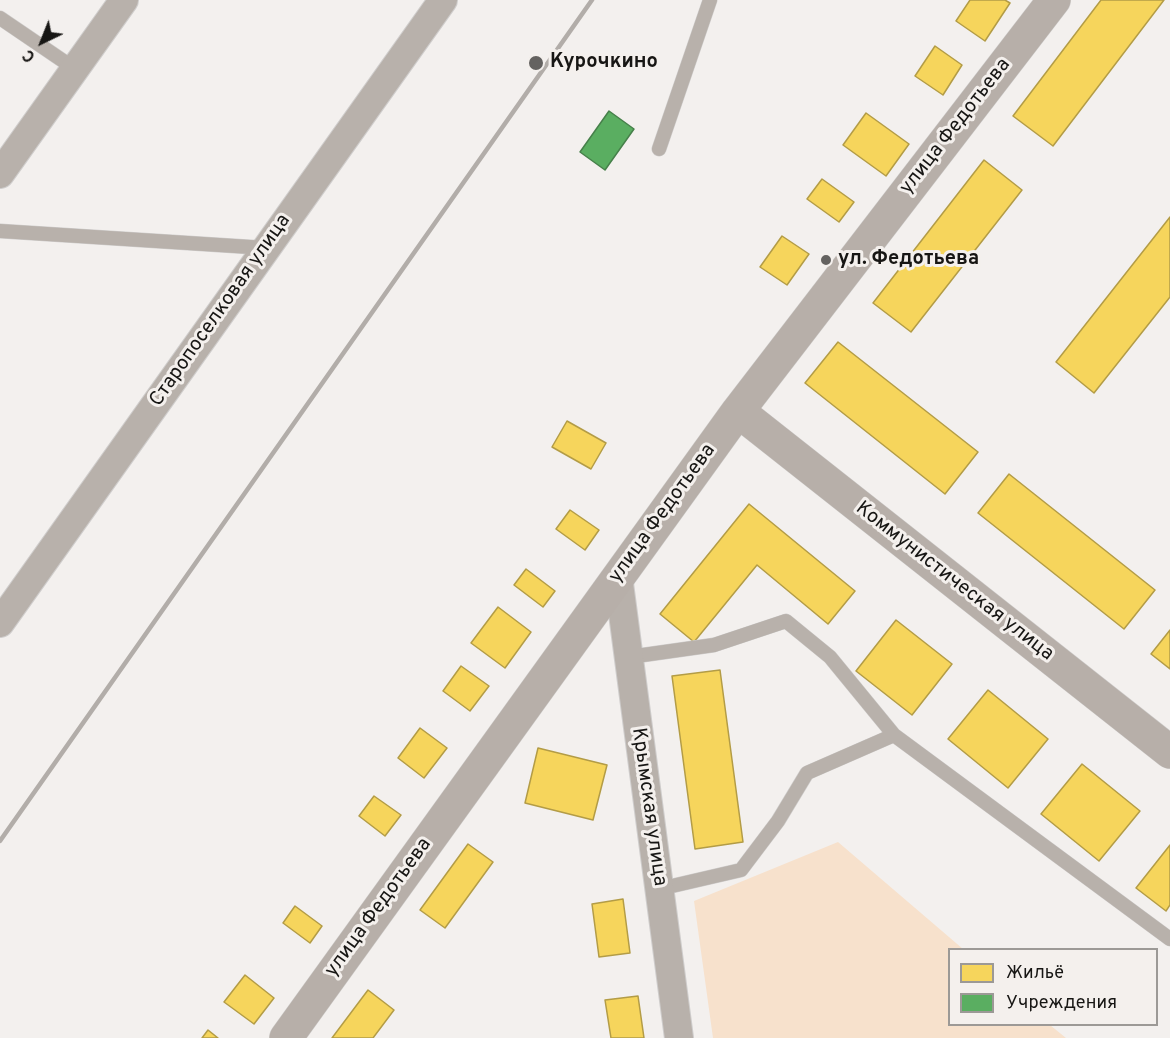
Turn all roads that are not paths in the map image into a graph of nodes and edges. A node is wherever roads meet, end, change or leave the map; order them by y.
1 (124, 0) edge
2 (443, 0) edge
3 (710, 0) edge
4 (1054, 0) edge
5 (0, 18) edge
6 (75, 69) junction
7 (659, 149) dead end
8 (0, 174) edge
9 (0, 231) edge
10 (266, 248) junction
11 (738, 411) junction
12 (618, 576) junction
13 (0, 623) edge
14 (629, 657) junction
15 (894, 735) junction
16 (1170, 752) edge
17 (659, 889) junction
18 (1170, 939) edge
19 (286, 1038) edge
20 (679, 1038) edge

1 - 6 street
2 - 10 street, Старопоселковая улица
3 - 7 lane
4 - 11 main road, улица Федотьева
5 - 6 lane
6 - 8 street
9 - 10 lane
10 - 13 street, Старопоселковая улица
11 - 12 main road, улица Федотьева
11 - 16 main road, Коммунистическая улица
12 - 14 street, Крымская улица
12 - 19 main road, улица Федотьева
14 - 15 lane
14 - 17 street, Крымская улица
15 - 17 lane
15 - 18 lane
17 - 20 street, Крымская улица

